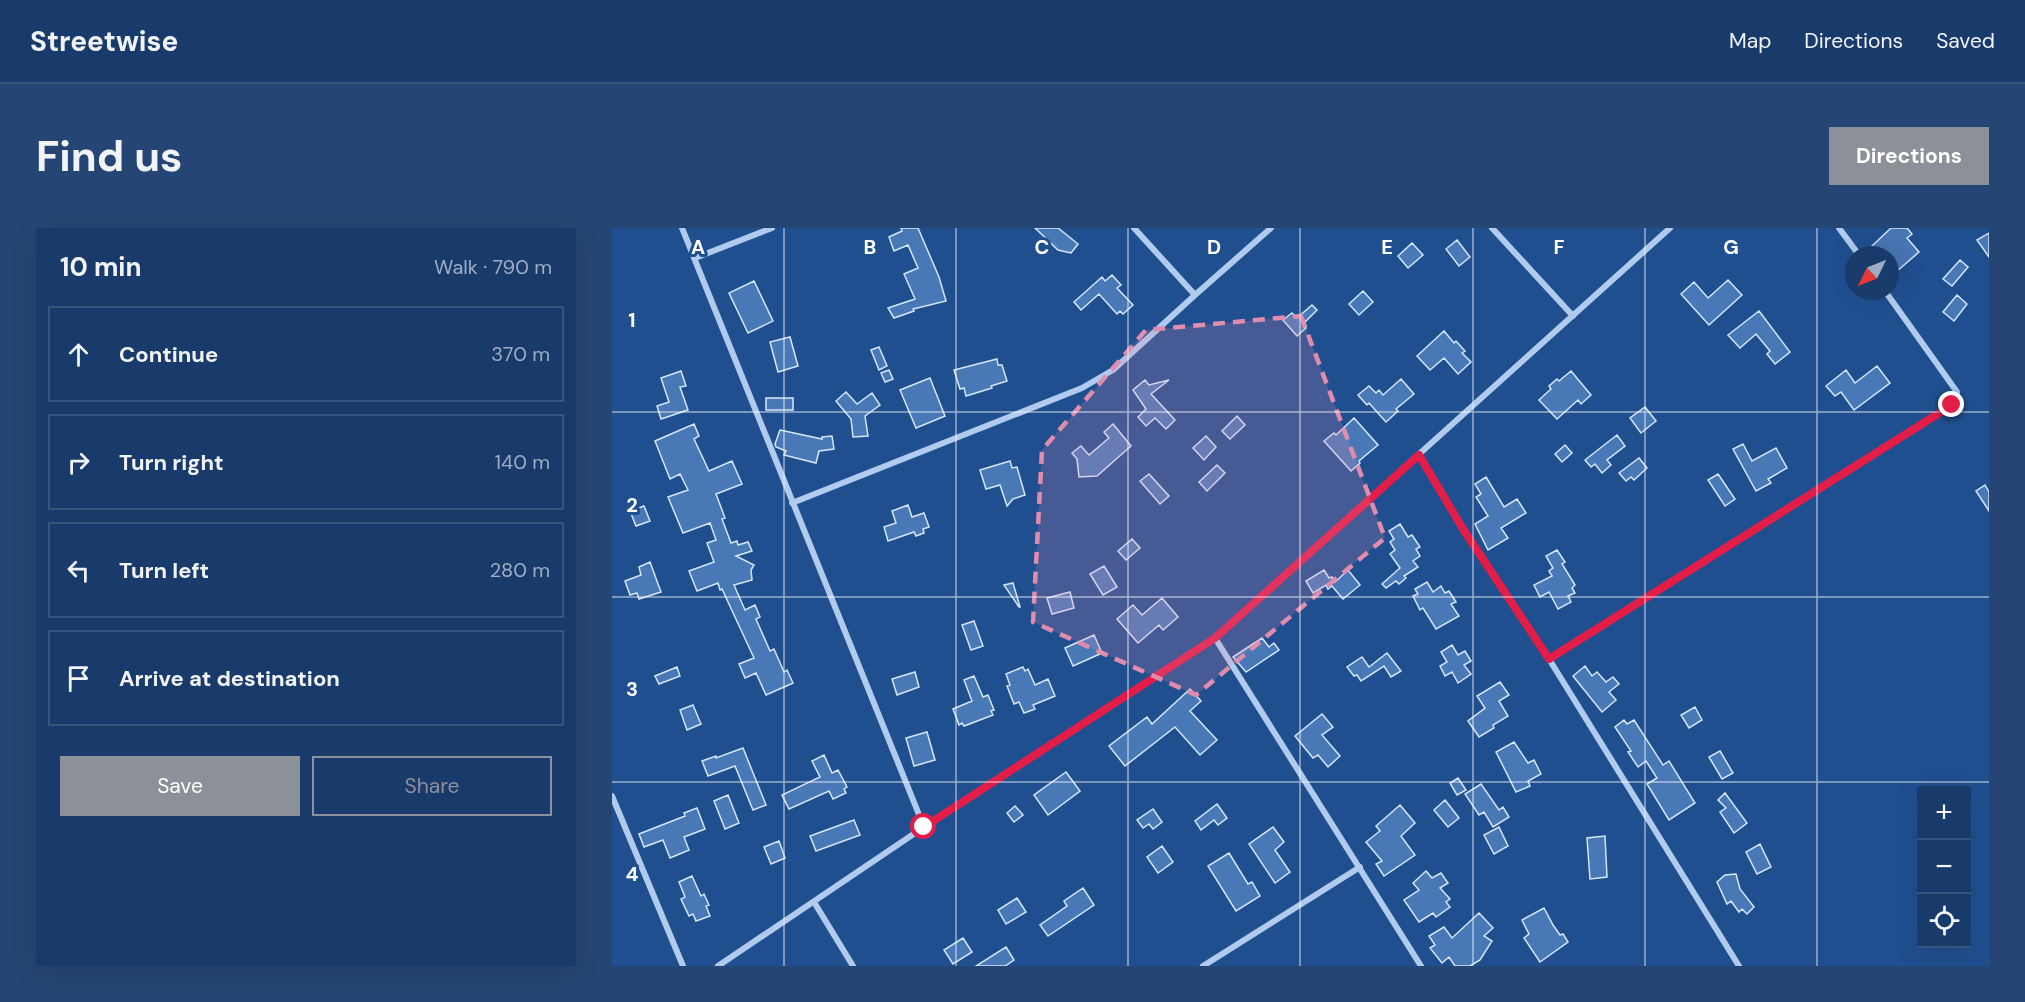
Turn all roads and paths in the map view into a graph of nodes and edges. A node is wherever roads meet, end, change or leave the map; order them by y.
1 (682, 228) edge
2 (772, 228) edge
3 (1134, 228) edge
4 (1271, 228) edge
5 (1492, 228) edge
6 (1670, 228) edge
7 (1839, 228) edge
8 (1852, 246) edge
9 (695, 258) junction
10 (1195, 295) junction
11 (1891, 300) edge
12 (1573, 316) junction
13 (1419, 455) junction
14 (792, 503) junction
15 (1215, 638) junction
16 (1549, 659) junction
17 (612, 796) edge
18 (924, 827) junction
19 (1360, 867) junction
20 (814, 902) junction
21 (682, 966) edge
22 (718, 966) edge
23 (853, 966) edge
24 (1203, 966) edge
25 (1421, 966) edge
26 (1739, 966) edge

1 - 9 street
2 - 9 street
3 - 10 street
4 - 10 street
5 - 12 street
6 - 12 street
7 - 8 street
9 - 14 street
10 - 14 street
11 - 16 street
12 - 13 street
13 - 15 street
13 - 16 street
14 - 18 street
15 - 18 street
15 - 19 street
16 - 26 street
17 - 21 street
18 - 20 street
19 - 24 street
19 - 25 street
20 - 22 street
20 - 23 street

